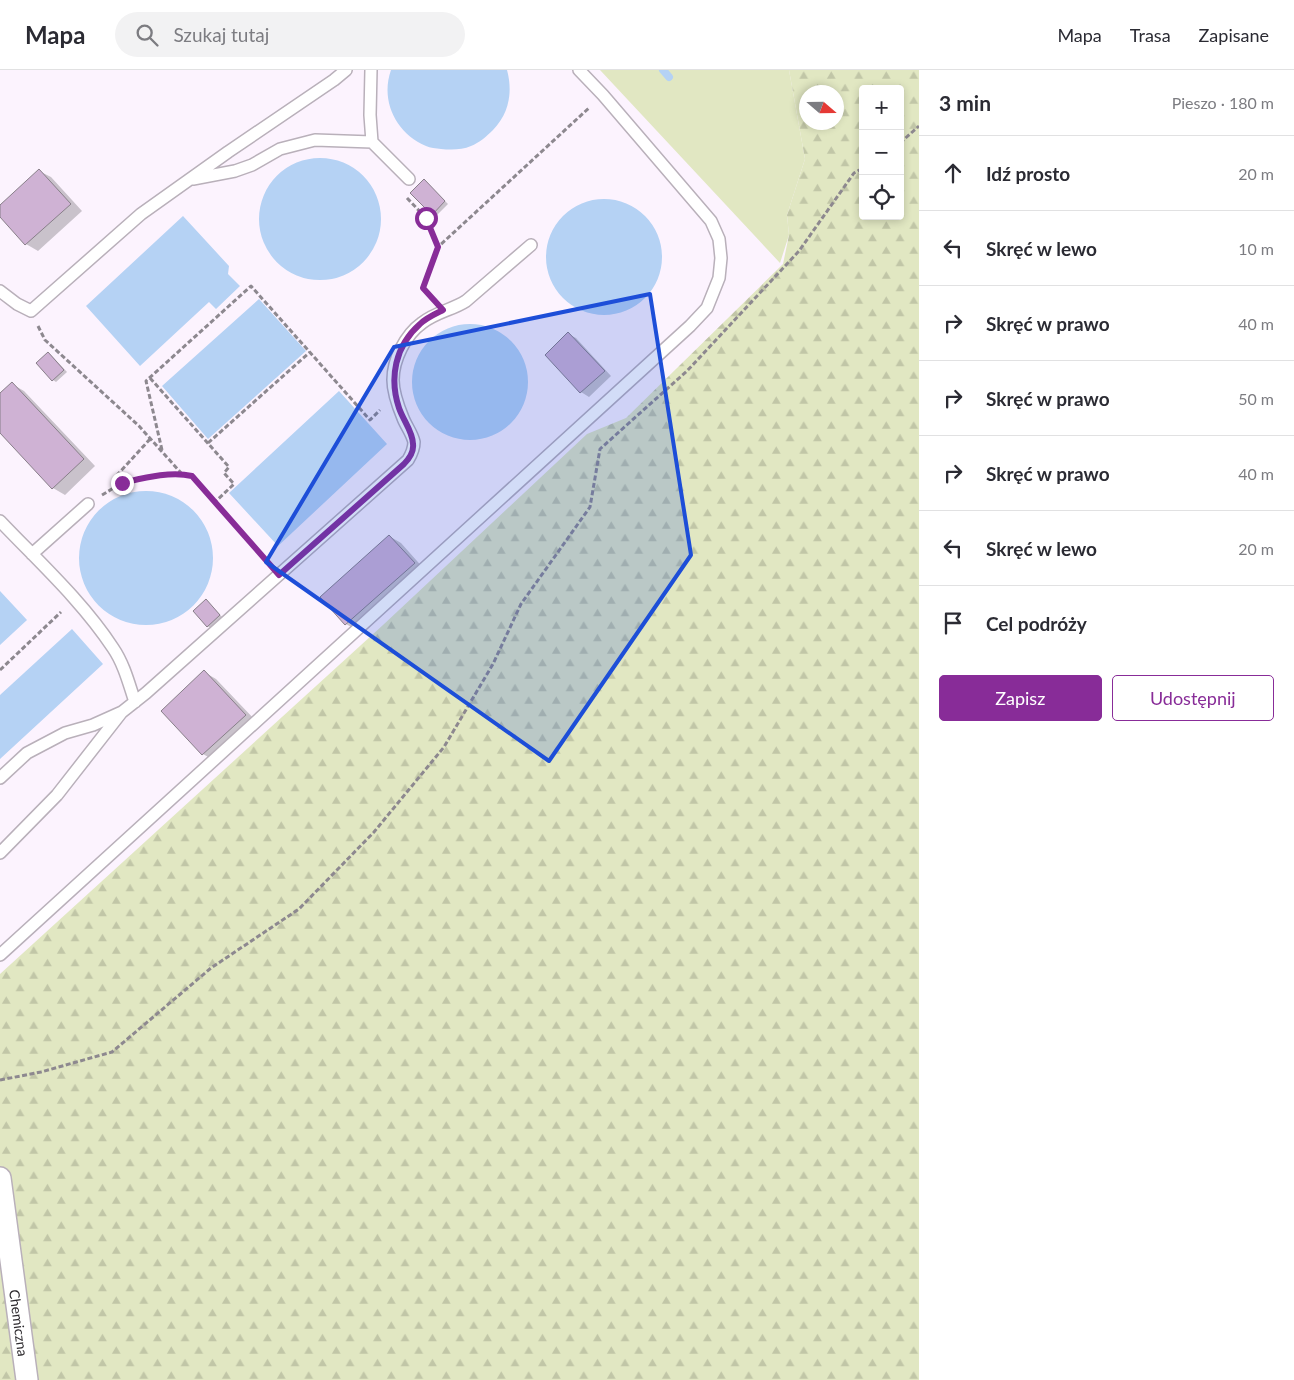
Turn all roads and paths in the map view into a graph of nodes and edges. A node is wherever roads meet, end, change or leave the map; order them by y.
1 (346, 70) edge
2 (371, 70) edge
3 (579, 70) edge
4 (603, 95) junction
5 (919, 126) edge
6 (904, 139) edge
7 (372, 142) junction
8 (859, 170) edge
9 (189, 179) junction
10 (409, 179) joint
11 (531, 245) dead end
12 (438, 247) junction
13 (0, 291) edge
14 (443, 310) junction
15 (32, 311) junction
16 (310, 352) junction
17 (150, 378) junction
18 (396, 396) junction
19 (151, 438) junction
20 (208, 443) junction
21 (162, 450) junction
22 (182, 474) junction
23 (122, 483) junction
24 (215, 502) junction
25 (88, 504) joint
26 (0, 521) edge
27 (32, 554) junction
28 (279, 575) junction
29 (75, 600) junction
30 (0, 670) edge
31 (135, 702) junction
32 (122, 712) junction
33 (0, 778) edge
34 (0, 853) edge
35 (0, 955) edge
36 (0, 1080) edge
37 (0, 1178) edge
38 (28, 1380) edge

1 - 9 lane
2 - 7 lane
3 - 4 lane
4 - 12 path
4 - 35 lane
5 - 6 path
7 - 9 lane
7 - 10 lane
8 - 36 path
9 - 15 lane
10 - 12 path
11 - 14 lane
12 - 14 path
13 - 15 lane
14 - 18 lane
15 - 19 path
16 - 17 path
16 - 18 path
16 - 20 path
17 - 20 path
17 - 21 path
18 - 28 lane
19 - 21 path
19 - 23 path
20 - 24 path
21 - 22 path
22 - 23 path
22 - 24 path
23 - 25 path
24 - 28 path
25 - 27 lane
26 - 27 lane
27 - 29 lane
28 - 31 lane
29 - 30 path
29 - 31 lane
31 - 32 lane
32 - 33 lane
32 - 34 lane
37 - 38 street, Chemiczna

